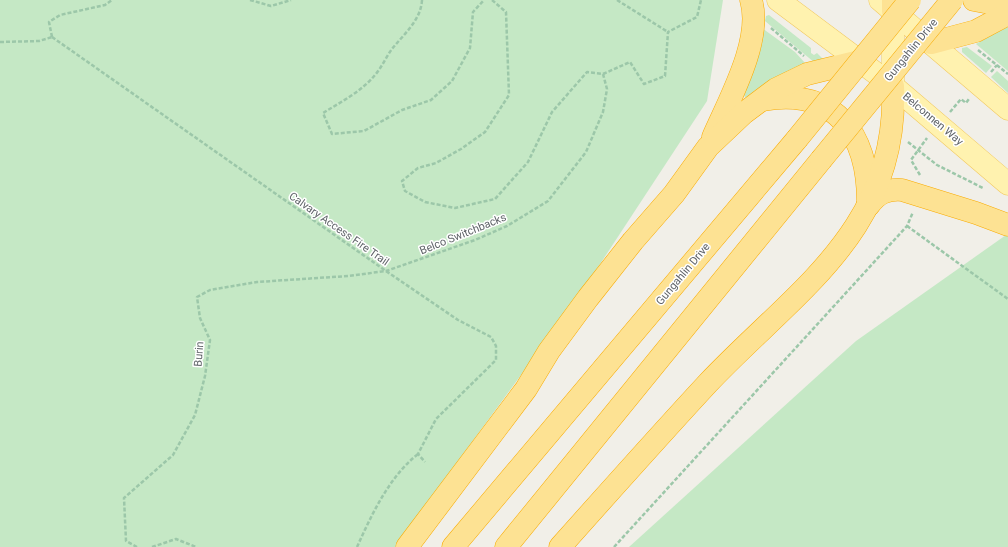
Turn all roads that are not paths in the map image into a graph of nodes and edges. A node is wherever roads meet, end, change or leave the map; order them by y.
1 (751, 0) edge
2 (778, 0) edge
3 (952, 0) edge
4 (974, 0) edge
5 (1008, 1) edge
6 (894, 3) edge
7 (1008, 14) edge
8 (931, 43) junction
9 (892, 53) junction
10 (860, 60) junction
11 (893, 86) junction
12 (758, 101) junction
13 (1008, 109) edge
14 (708, 147) junction
15 (999, 187) edge
16 (868, 207) junction
17 (1008, 225) edge
18 (407, 547) edge
19 (454, 547) edge
20 (506, 547) edge
21 (560, 547) edge

1 - 14 highway
2 - 10 main road, Belconnen Way
3 - 20 highway, Gungahlin Drive, bridge
4 - 5 highway
6 - 8 main road
6 - 9 main road
6 - 19 highway, Gungahlin Drive, bridge
7 - 8 highway
8 - 9 main road
8 - 13 main road
9 - 10 main road
9 - 11 main road
10 - 11 main road, Belconnen Way
10 - 12 highway
11 - 15 main road, Belconnen Way
11 - 16 highway
12 - 14 highway
12 - 16 highway
14 - 18 highway
16 - 17 highway
16 - 21 highway

